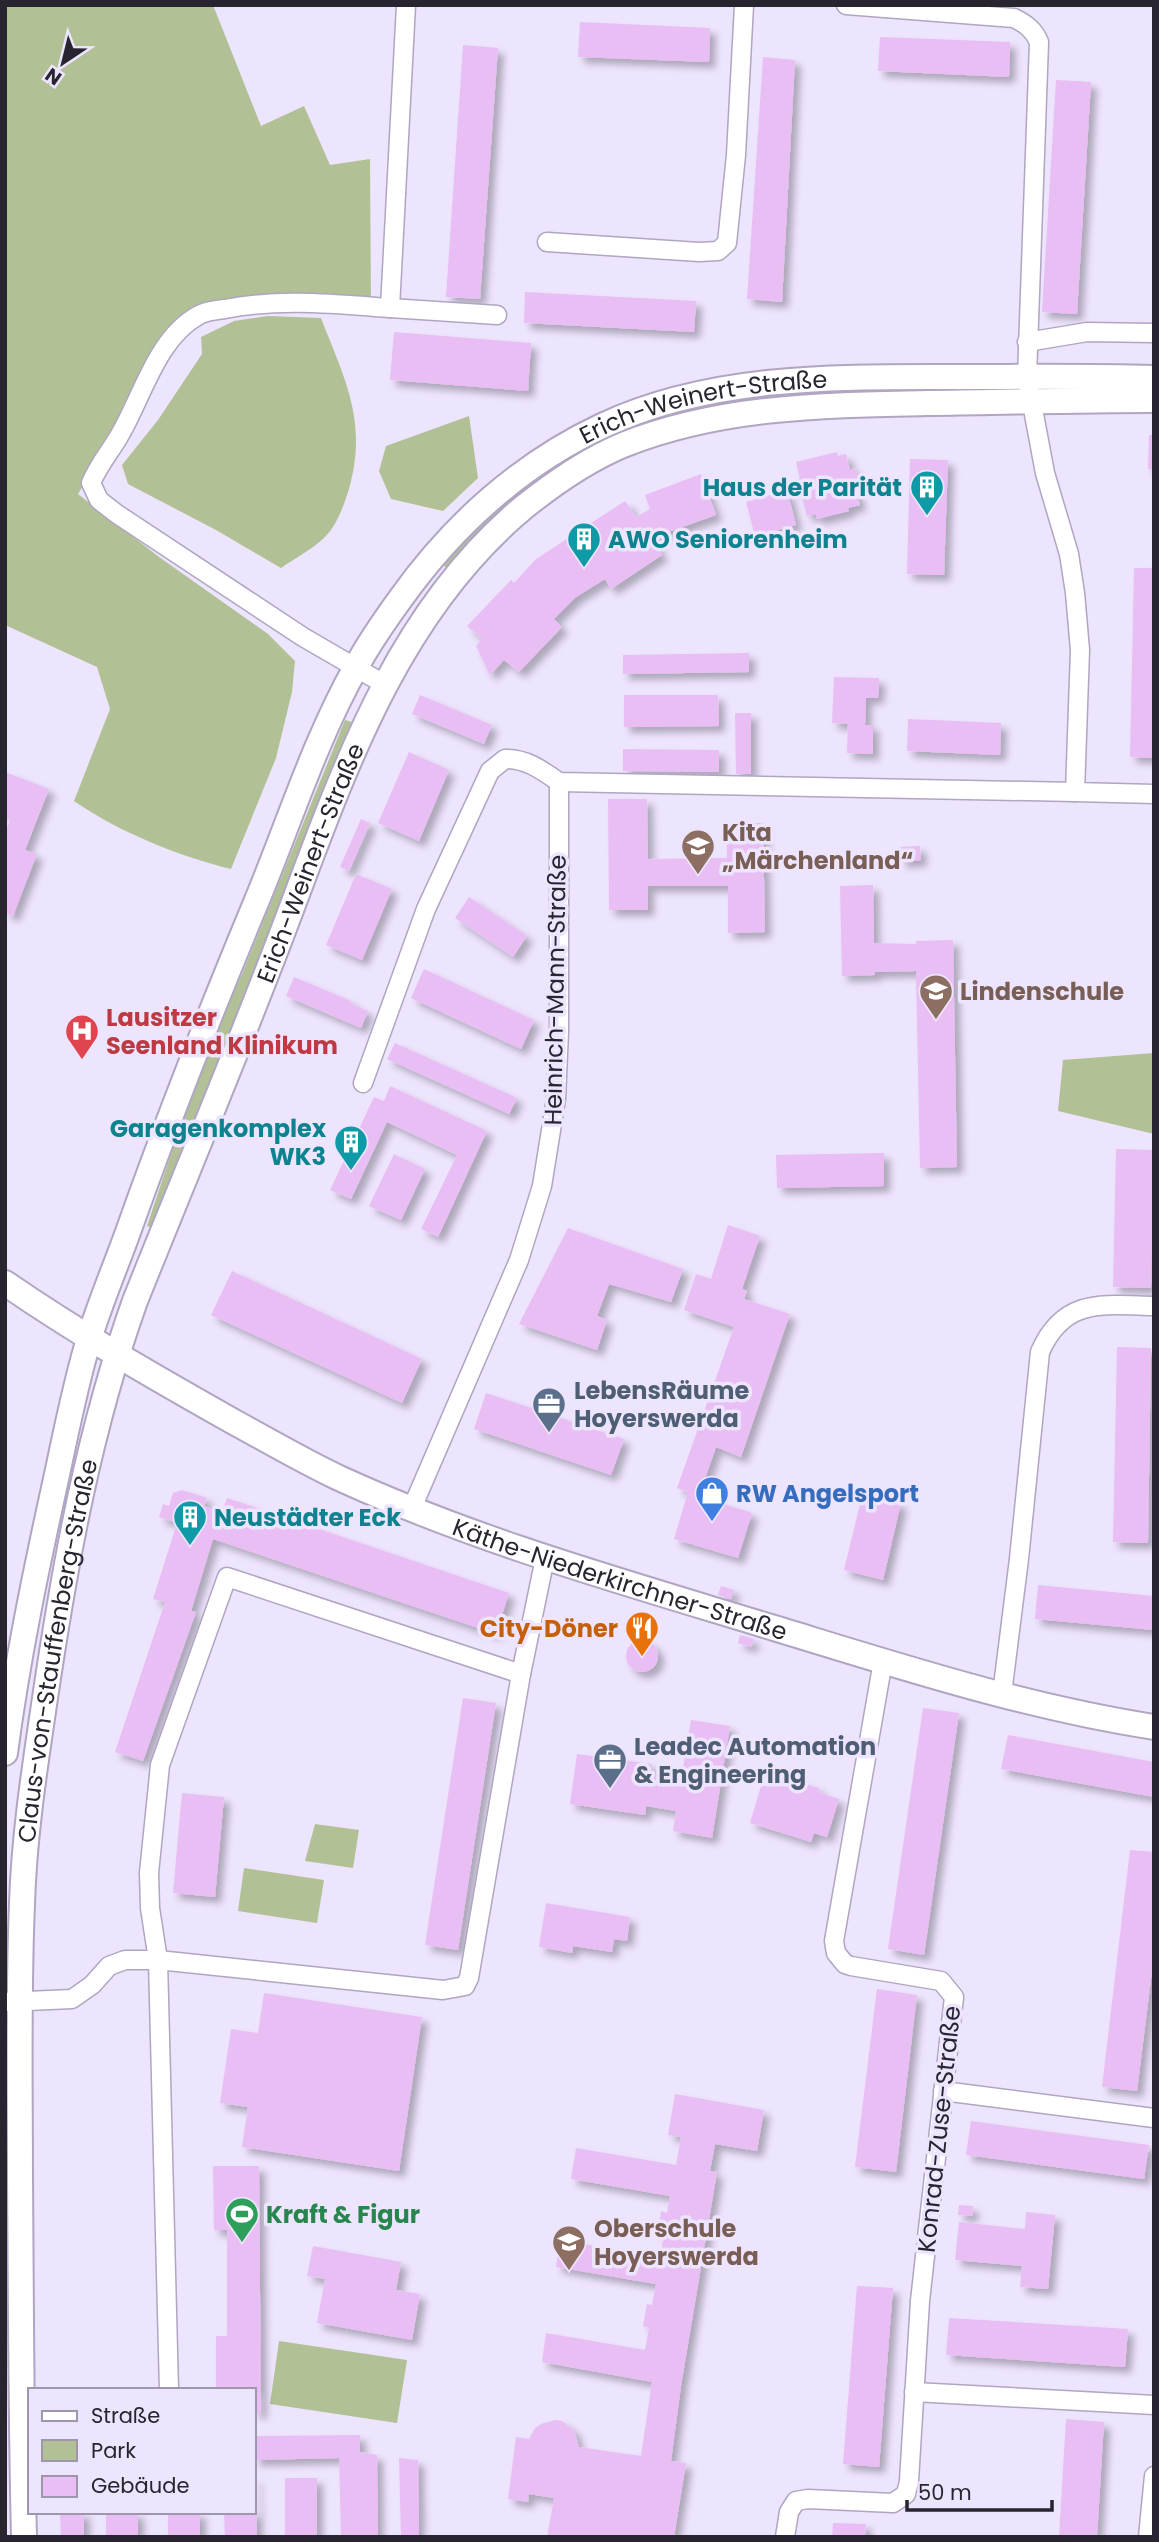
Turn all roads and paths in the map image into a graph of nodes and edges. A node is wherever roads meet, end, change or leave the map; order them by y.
1 (406, 5) edge
2 (744, 5) edge
3 (846, 5) edge
4 (547, 242) dead end
5 (390, 307) junction
6 (497, 315) dead end
7 (1154, 333) edge
8 (1027, 342) junction
9 (1154, 378) edge
10 (1028, 389) junction
11 (1154, 400) edge
12 (355, 668) junction
13 (384, 684) junction
14 (559, 782) junction
15 (1075, 792) junction
16 (1154, 794) edge
17 (363, 1083) dead end
18 (5, 1283) edge
19 (1154, 1306) edge
20 (89, 1339) junction
21 (116, 1355) junction
22 (412, 1508) junction
23 (545, 1558) junction
24 (883, 1661) junction
25 (521, 1674) junction
26 (1002, 1694) junction
27 (1154, 1727) edge
28 (5, 1754) edge
29 (158, 1960) junction
30 (12, 2001) edge
31 (943, 2091) junction
32 (1154, 2118) edge
33 (169, 2388) edge
34 (914, 2392) junction
35 (1154, 2404) edge
36 (1154, 2476) edge
37 (24, 2537) edge
38 (785, 2537) edge
39 (1148, 2537) edge

1 - 5 street
2 - 4 street
3 - 8 street
5 - 6 street
5 - 12 street
7 - 8 street
8 - 10 street
9 - 10 street, Erich-Weinert-Straße
10 - 11 street, Erich-Weinert-Straße
10 - 12 street, Erich-Weinert-Straße
10 - 13 street, Erich-Weinert-Straße
10 - 15 street
12 - 13 street
12 - 20 street, Erich-Weinert-Straße
13 - 21 street, Erich-Weinert-Straße
14 - 15 street
14 - 17 street
14 - 22 street, Heinrich-Mann-Straße
15 - 16 street
18 - 20 street, Käthe-Niederkirchner-Straße
19 - 26 street
20 - 21 street, Käthe-Niederkirchner-Straße
20 - 28 street, Claus-von-Stauffenberg-Straße
21 - 22 street, Käthe-Niederkirchner-Straße
21 - 30 street, Claus-von-Stauffenberg-Straße
22 - 23 street, Käthe-Niederkirchner-Straße
23 - 24 street, Käthe-Niederkirchner-Straße
23 - 25 street
24 - 26 street, Käthe-Niederkirchner-Straße
24 - 31 street, Konrad-Zuse-Straße
25 - 29 street
25 - 29 street
26 - 27 street, Käthe-Niederkirchner-Straße
29 - 30 street
29 - 33 street
30 - 37 street, Claus-von-Stauffenberg-Straße
31 - 32 street
31 - 34 street, Konrad-Zuse-Straße
34 - 35 street
34 - 38 street, Konrad-Zuse-Straße
36 - 39 street

